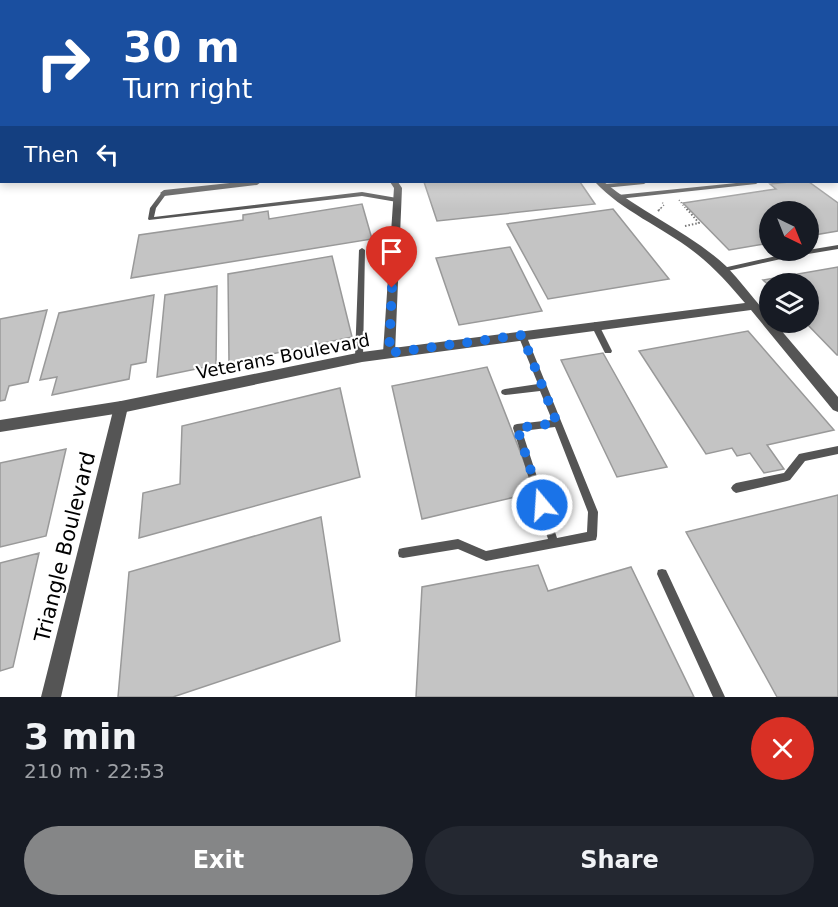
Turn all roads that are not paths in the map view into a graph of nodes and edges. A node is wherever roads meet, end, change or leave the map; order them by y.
1 (238, 183) edge
2 (395, 183) edge
3 (623, 183) edge
4 (747, 183) edge
5 (602, 184) edge
6 (164, 193) joint
7 (618, 197) junction
8 (397, 200) junction
9 (838, 247) edge
10 (362, 250) dead end
11 (723, 270) junction
12 (754, 306) junction
13 (595, 325) junction
14 (522, 335) junction
15 (608, 351) dead end
16 (389, 353) junction
17 (359, 358) junction
18 (543, 387) junction
19 (505, 392) dead end
20 (838, 405) edge
21 (121, 407) junction
22 (557, 423) junction
23 (0, 426) edge
24 (838, 450) edge
25 (736, 488) dead end
26 (554, 543) junction
27 (402, 553) dead end
28 (662, 574) dead end
29 (51, 697) edge
30 (719, 697) edge

1 - 6 street
2 - 8 street
3 - 5 lane
4 - 7 lane
5 - 7 street
6 - 8 lane
7 - 11 street
8 - 16 street
9 - 11 lane
10 - 17 lane
11 - 12 street
12 - 13 street, Veterans Boulevard
12 - 20 street
13 - 14 street, Veterans Boulevard
13 - 15 lane
14 - 16 street, Veterans Boulevard
14 - 18 lane
16 - 17 street, Veterans Boulevard
17 - 21 street, Veterans Boulevard
18 - 19 lane
18 - 22 lane
21 - 23 street, Veterans Boulevard
21 - 29 street, Triangle Boulevard
22 - 26 lane
22 - 26 lane
24 - 25 lane
26 - 27 lane
28 - 30 lane

